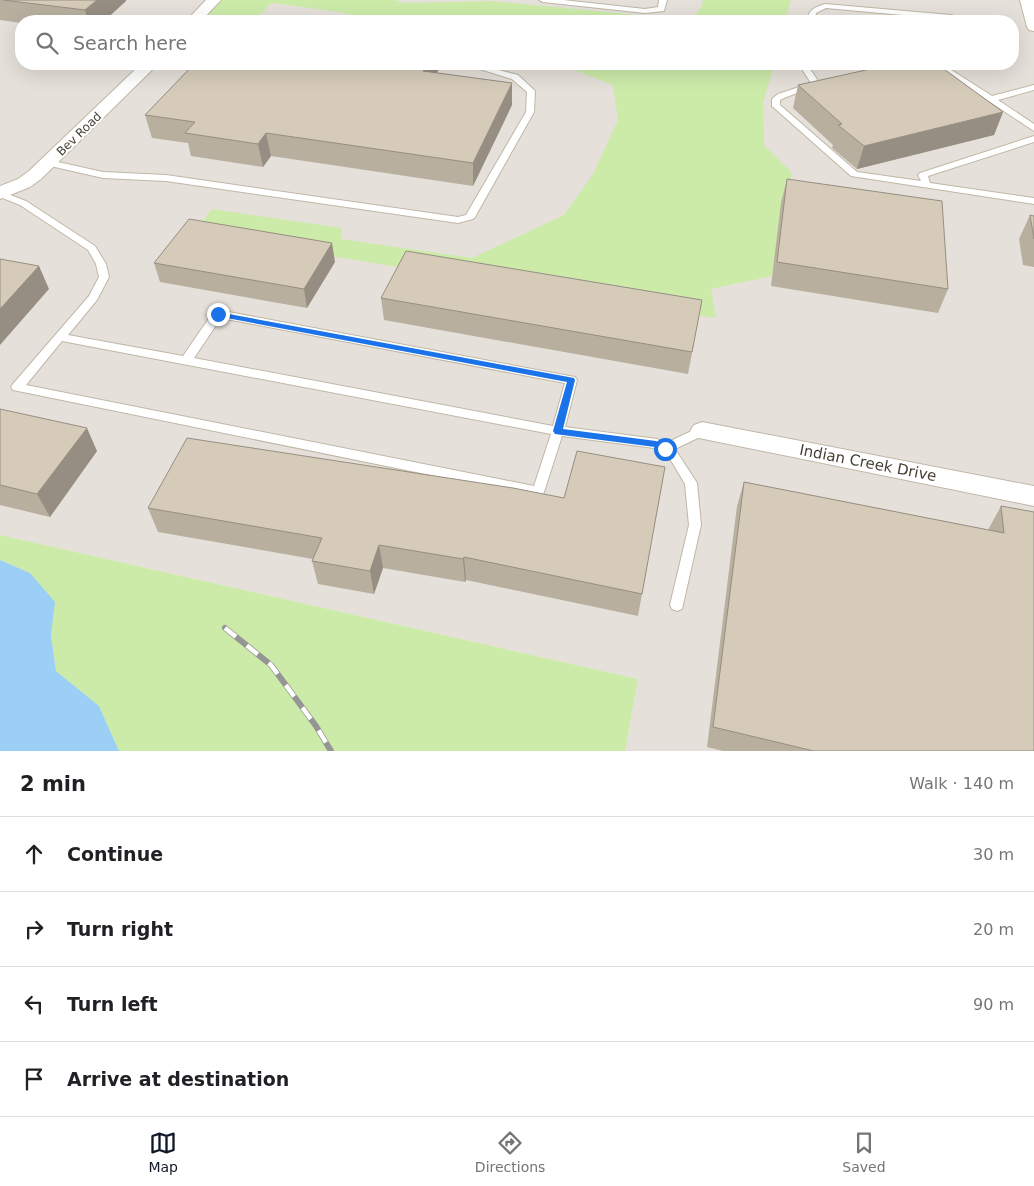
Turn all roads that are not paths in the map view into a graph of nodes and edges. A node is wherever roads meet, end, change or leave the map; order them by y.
1 (210, 0) edge
2 (543, 0) edge
3 (663, 0) edge
4 (1027, 0) edge
5 (198, 15) edge
6 (812, 15) edge
7 (928, 15) edge
8 (1034, 27) edge
9 (144, 70) edge
10 (488, 70) edge
11 (808, 70) edge
12 (947, 70) edge
13 (1034, 87) edge
14 (991, 98) junction
15 (1034, 128) edge
16 (1034, 139) edge
17 (48, 163) junction
18 (926, 184) junction
19 (0, 194) edge
20 (1034, 201) edge
21 (59, 337) junction
22 (186, 361) junction
23 (702, 430) joint
24 (558, 431) junction
25 (665, 449) junction
26 (1034, 496) edge
27 (677, 605) dead end

1 - 5 street
2 - 3 lane
4 - 8 street
6 - 7 lane
9 - 17 street, Bev Road
10 - 17 lane
11 - 18 lane
12 - 14 lane
13 - 14 lane
14 - 15 lane
16 - 18 lane
17 - 19 street, Bev Road
18 - 20 lane
19 - 21 lane
21 - 22 lane
21 - 24 lane
22 - 24 lane
22 - 24 lane
23 - 25 lane
23 - 26 street, Indian Creek Drive
24 - 25 lane
25 - 27 lane

